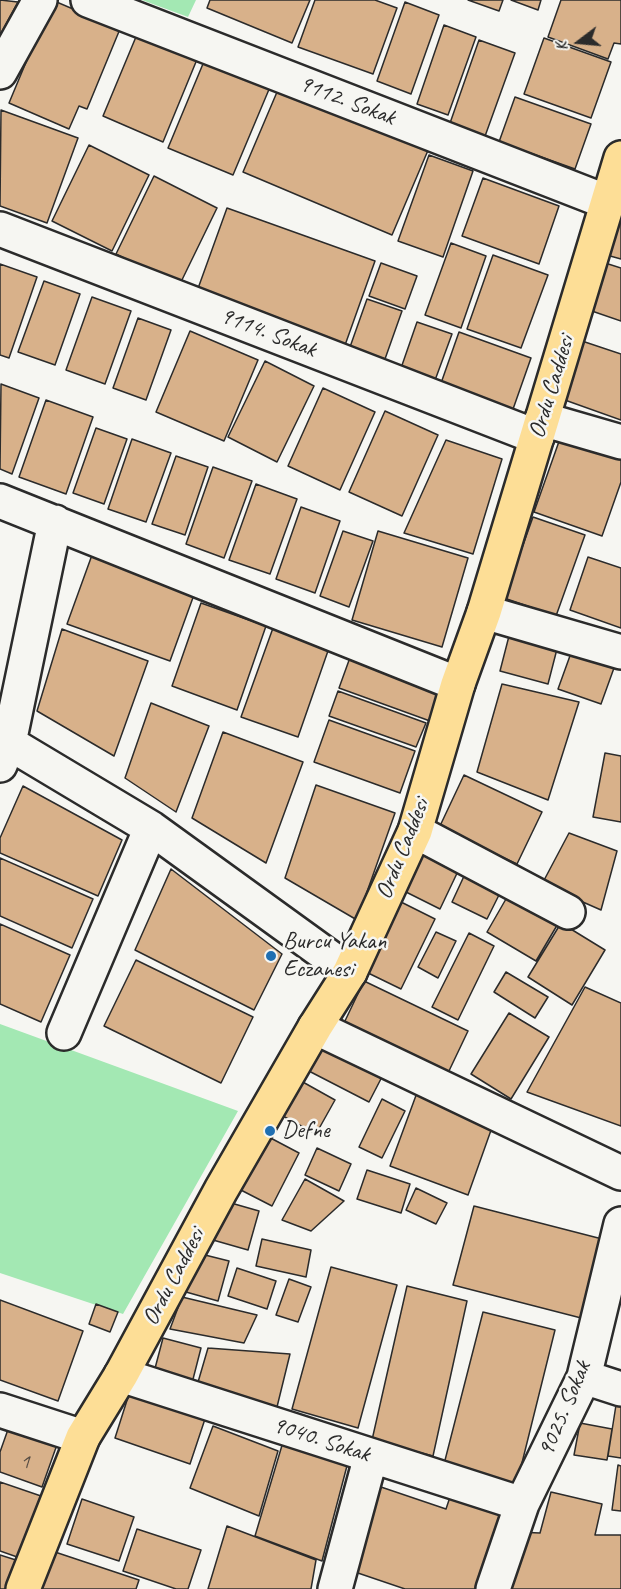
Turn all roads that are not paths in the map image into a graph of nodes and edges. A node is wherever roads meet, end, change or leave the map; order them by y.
1 (40, 0) edge
2 (88, 0) edge
3 (0, 72) edge
4 (615, 184) edge
5 (0, 229) edge
6 (539, 428) junction
7 (621, 442) edge
8 (0, 501) edge
9 (55, 522) junction
10 (484, 612) junction
11 (621, 652) edge
12 (458, 684) junction
13 (5, 754) edge
14 (151, 828) junction
15 (415, 831) junction
16 (568, 912) dead end
17 (350, 972) junction
18 (315, 1027) junction
19 (64, 1034) dead end
20 (621, 1173) edge
21 (621, 1224) edge
22 (121, 1375) junction
23 (584, 1377) junction
24 (621, 1389) edge
25 (0, 1410) edge
26 (83, 1437) junction
27 (371, 1456) junction
28 (522, 1504) junction
29 (22, 1589) edge
30 (335, 1589) edge
31 (493, 1589) edge

1 - 3 street
2 - 4 street, 9112. Sokak
4 - 6 main road, Ordu Caddesi
5 - 6 street, 9114. Sokak
6 - 7 street, 9114. Sokak
6 - 10 main road, Ordu Caddesi
8 - 9 street
9 - 12 street
9 - 13 street
10 - 11 street
10 - 12 main road, Ordu Caddesi
12 - 15 main road, Ordu Caddesi
13 - 14 street
14 - 17 street
14 - 19 street
15 - 16 street
15 - 17 main road, Ordu Caddesi
17 - 18 main road, Ordu Caddesi
18 - 20 street
18 - 22 main road, Ordu Caddesi
21 - 23 street, 9025. Sokak
22 - 26 main road, Ordu Caddesi
22 - 27 street, 9040. Sokak
23 - 24 street
23 - 28 street, 9025. Sokak
25 - 26 street
26 - 29 main road, Ordu Caddesi
27 - 28 street, 9040. Sokak
27 - 30 street
28 - 31 street, 9025. Sokak

